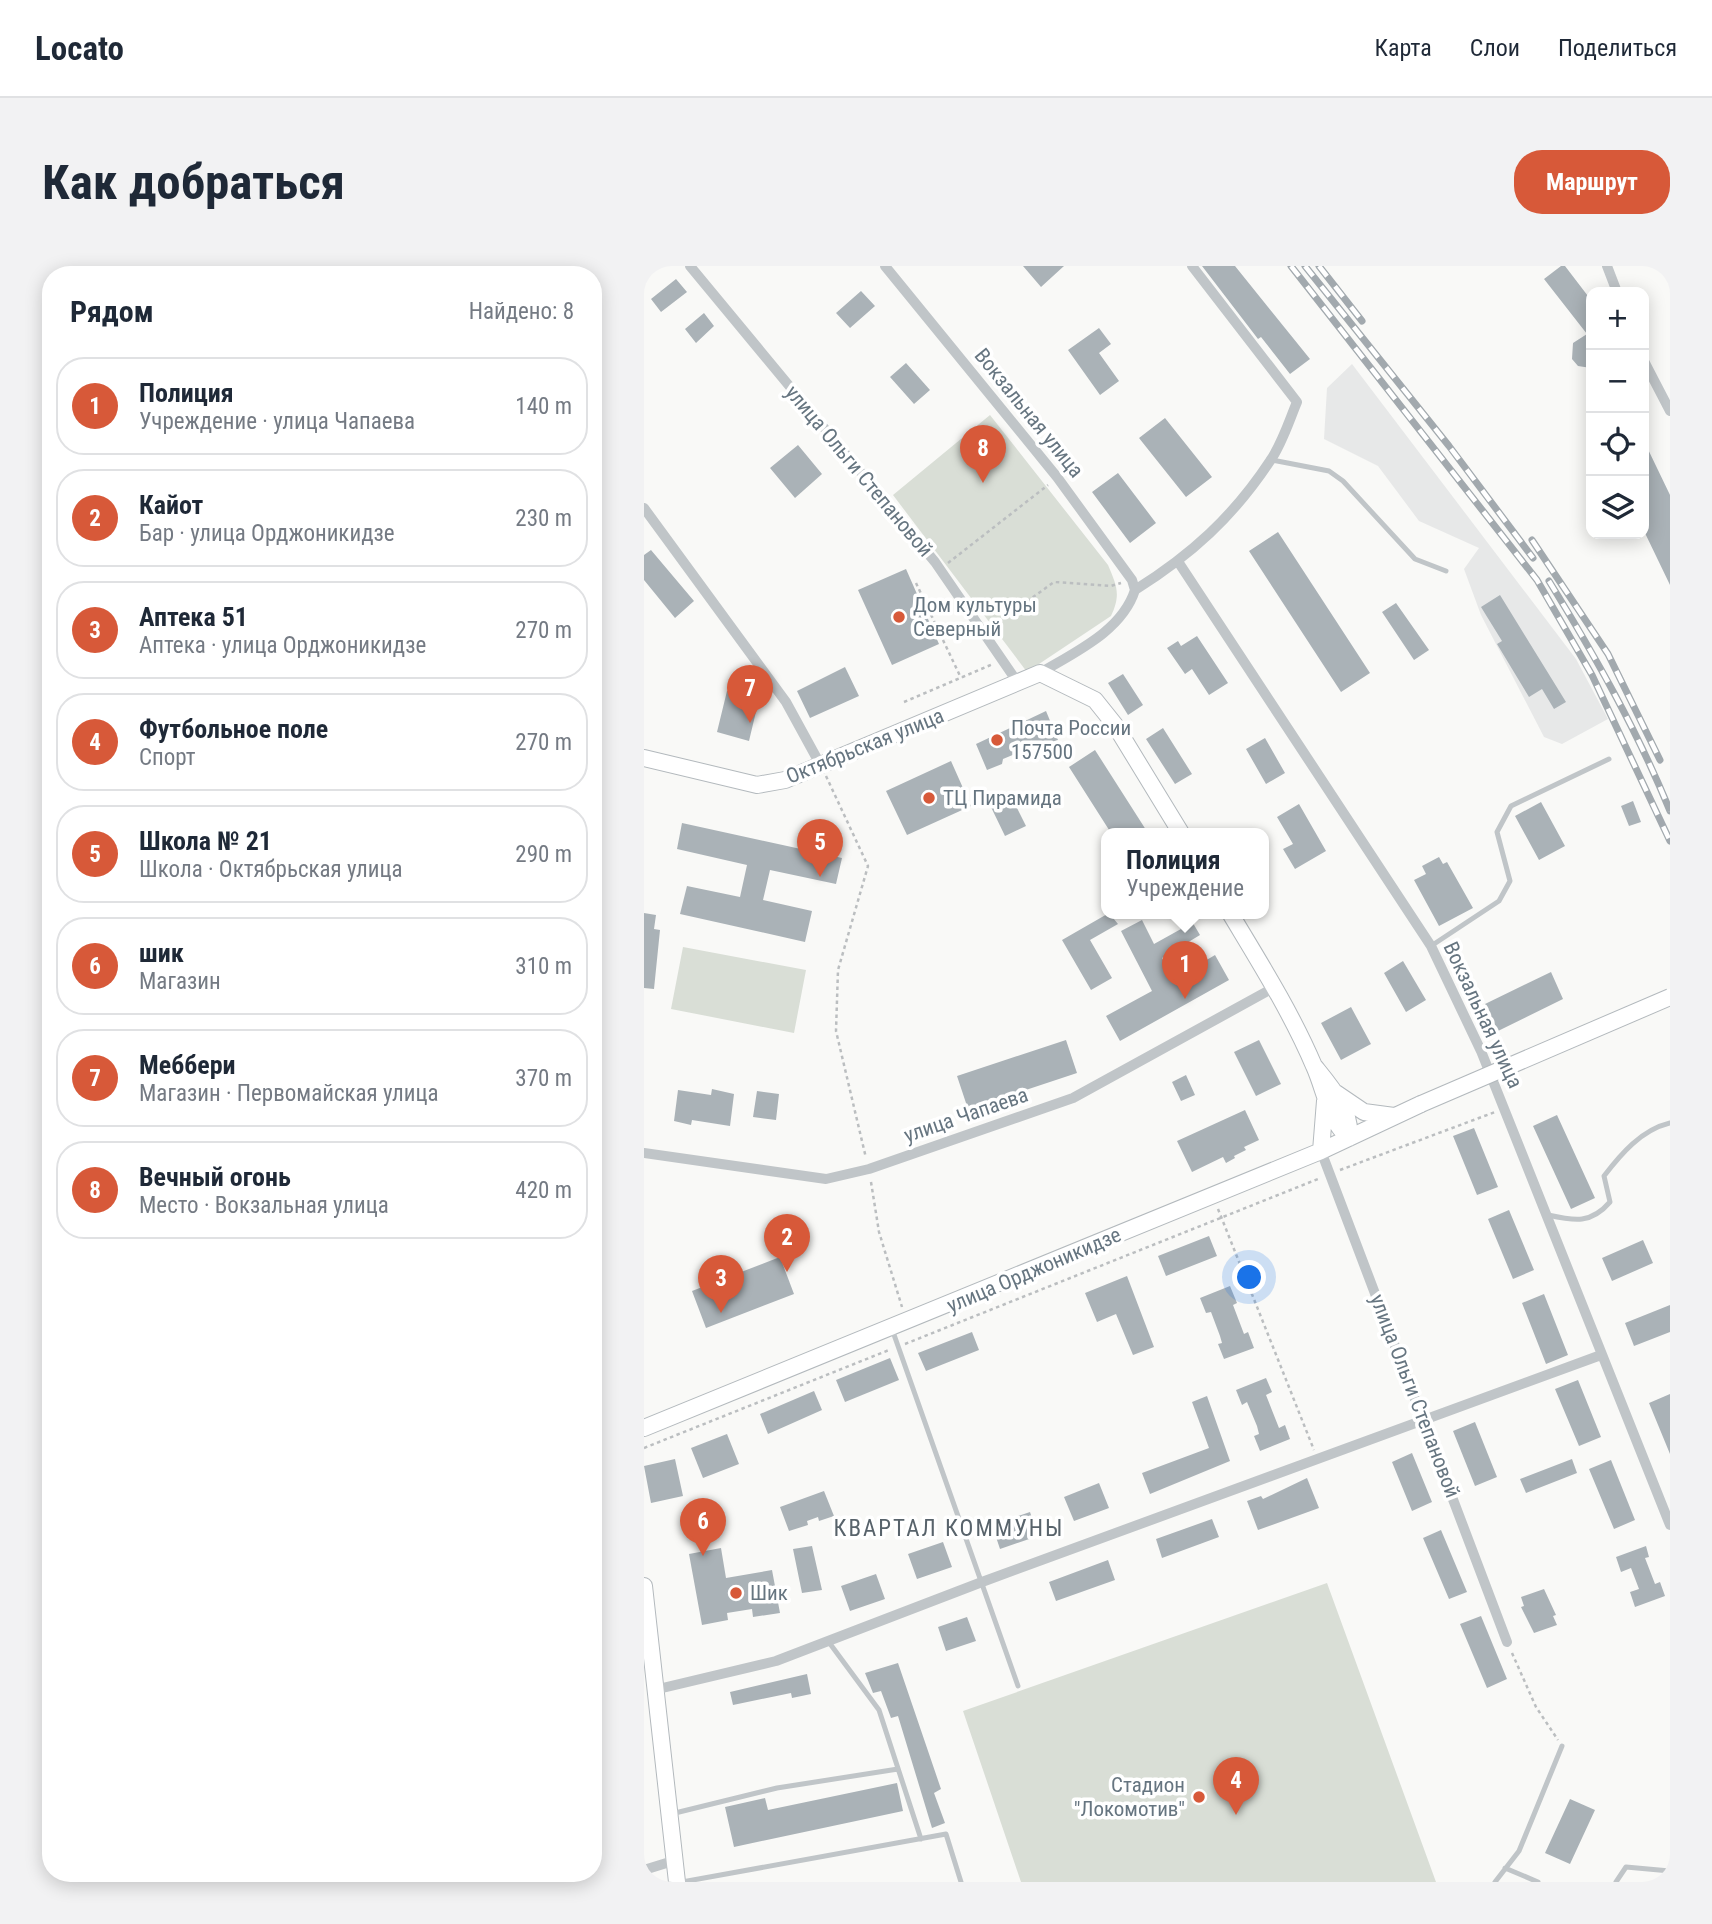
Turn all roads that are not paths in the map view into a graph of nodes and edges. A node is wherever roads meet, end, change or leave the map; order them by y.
1 (690, 266) edge
2 (885, 266) edge
3 (1192, 266) edge
4 (1607, 266) edge
5 (1615, 287) edge
6 (1649, 371) edge
7 (1670, 411) edge
8 (1272, 460) junction
9 (644, 508) edge
10 (1179, 563) junction
11 (1446, 571) dead end
12 (1133, 585) junction
13 (1040, 673) junction
14 (1018, 683) junction
15 (644, 758) edge
16 (1609, 759) dead end
17 (821, 766) junction
18 (1178, 828) edge
19 (1234, 919) edge
20 (1431, 946) junction
21 (1275, 987) junction
22 (1670, 997) edge
23 (1330, 1095) junction
24 (1394, 1116) junction
25 (1670, 1123) edge
26 (1349, 1138) junction
27 (1321, 1151) junction
28 (644, 1153) edge
29 (1547, 1215) junction
30 (900, 1326) junction
31 (1601, 1355) junction
32 (1425, 1420) junction
33 (644, 1428) edge
34 (1670, 1525) edge
35 (982, 1582) junction
36 (644, 1586) edge
37 (828, 1641) junction
38 (1507, 1642) road end
39 (1018, 1686) dead end
40 (654, 1690) junction
41 (1562, 1746) road end
42 (898, 1769) junction
43 (668, 1815) junction
44 (920, 1839) junction
45 (673, 1861) junction
46 (1505, 1868) junction
47 (644, 1870) edge
48 (1670, 1871) edge
49 (680, 1882) edge
50 (961, 1882) edge
51 (1495, 1882) edge
52 (1538, 1882) edge
53 (1616, 1882) edge

1 - 14 street, улица Ольги Степановой
2 - 12 street, Вокзальная улица
3 - 8 street
4 - 5 street
6 - 7 street
8 - 10 street
8 - 11 lane
9 - 17 street
10 - 12 street
10 - 20 street, Вокзальная улица
12 - 13 street
13 - 14 main road, Октябрьская улица
13 - 18 main road
14 - 17 main road, Октябрьская улица
15 - 17 main road, Октябрьская улица
16 - 20 lane
19 - 21 main road
20 - 29 street, Вокзальная улица
21 - 23 main road
21 - 28 street, улица Чапаева
22 - 24 main road, улица Орджоникидзе, bridge
23 - 24 main road
23 - 26 main road
23 - 27 main road
24 - 26 main road, улица Орджоникидзе
25 - 29 lane
26 - 27 main road, улица Орджоникидзе
27 - 30 main road, улица Орджоникидзе
27 - 32 street, улица Ольги Степановой
29 - 31 street, Вокзальная улица
30 - 33 main road, улица Орджоникидзе
30 - 35 lane
31 - 32 street
31 - 34 street, Вокзальная улица
32 - 35 street
32 - 38 street, улица Ольги Степановой
35 - 37 street
35 - 39 lane
36 - 40 main road
37 - 40 street
37 - 42 lane
40 - 43 main road
41 - 46 lane
42 - 43 lane
42 - 44 lane
43 - 45 main road
44 - 49 lane
44 - 50 lane
45 - 47 street
45 - 49 main road
46 - 51 lane
46 - 52 lane
48 - 53 lane

